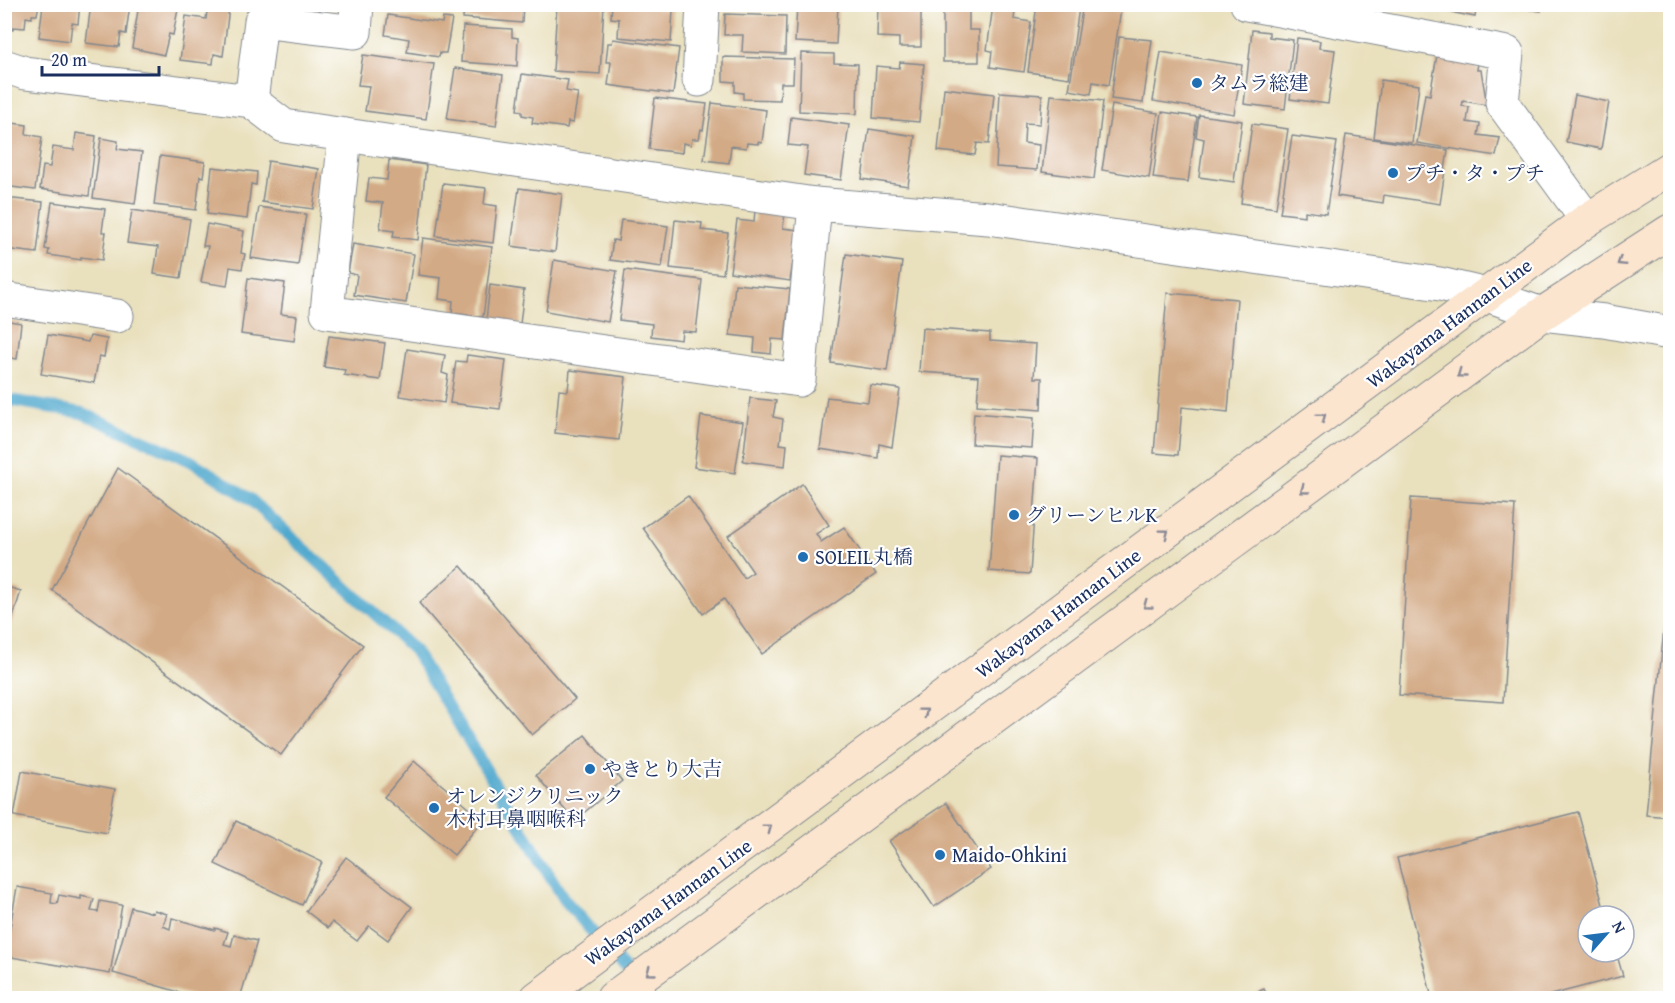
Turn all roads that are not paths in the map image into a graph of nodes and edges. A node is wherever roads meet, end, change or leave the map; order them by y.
1 (357, 4) edge
2 (703, 4) edge
3 (1247, 4) edge
4 (4, 66) edge
5 (699, 80) dead end
6 (251, 101) junction
7 (345, 135) junction
8 (1671, 168) edge
9 (815, 204) junction
10 (1587, 220) junction
11 (1671, 231) edge
12 (1487, 295) junction
13 (4, 299) edge
14 (1542, 314) junction
15 (117, 316) dead end
16 (1671, 333) edge
17 (1041, 625) junction
18 (1070, 662) junction
19 (549, 989) edge
20 (613, 999) edge

1 - 6 street
2 - 5 street
3 - 10 street
4 - 6 street
6 - 7 street
7 - 9 street
7 - 9 street
8 - 10 main road, Wakayama Hannan Line
9 - 12 street
10 - 12 main road, Wakayama Hannan Line
11 -> 14 main road
12 - 14 street
17 -> 12 main road, Wakayama Hannan Line
13 - 15 street
14 - 16 street
14 -> 18 main road
17 - 18 main road
19 -> 17 main road, Wakayama Hannan Line
18 -> 20 main road

